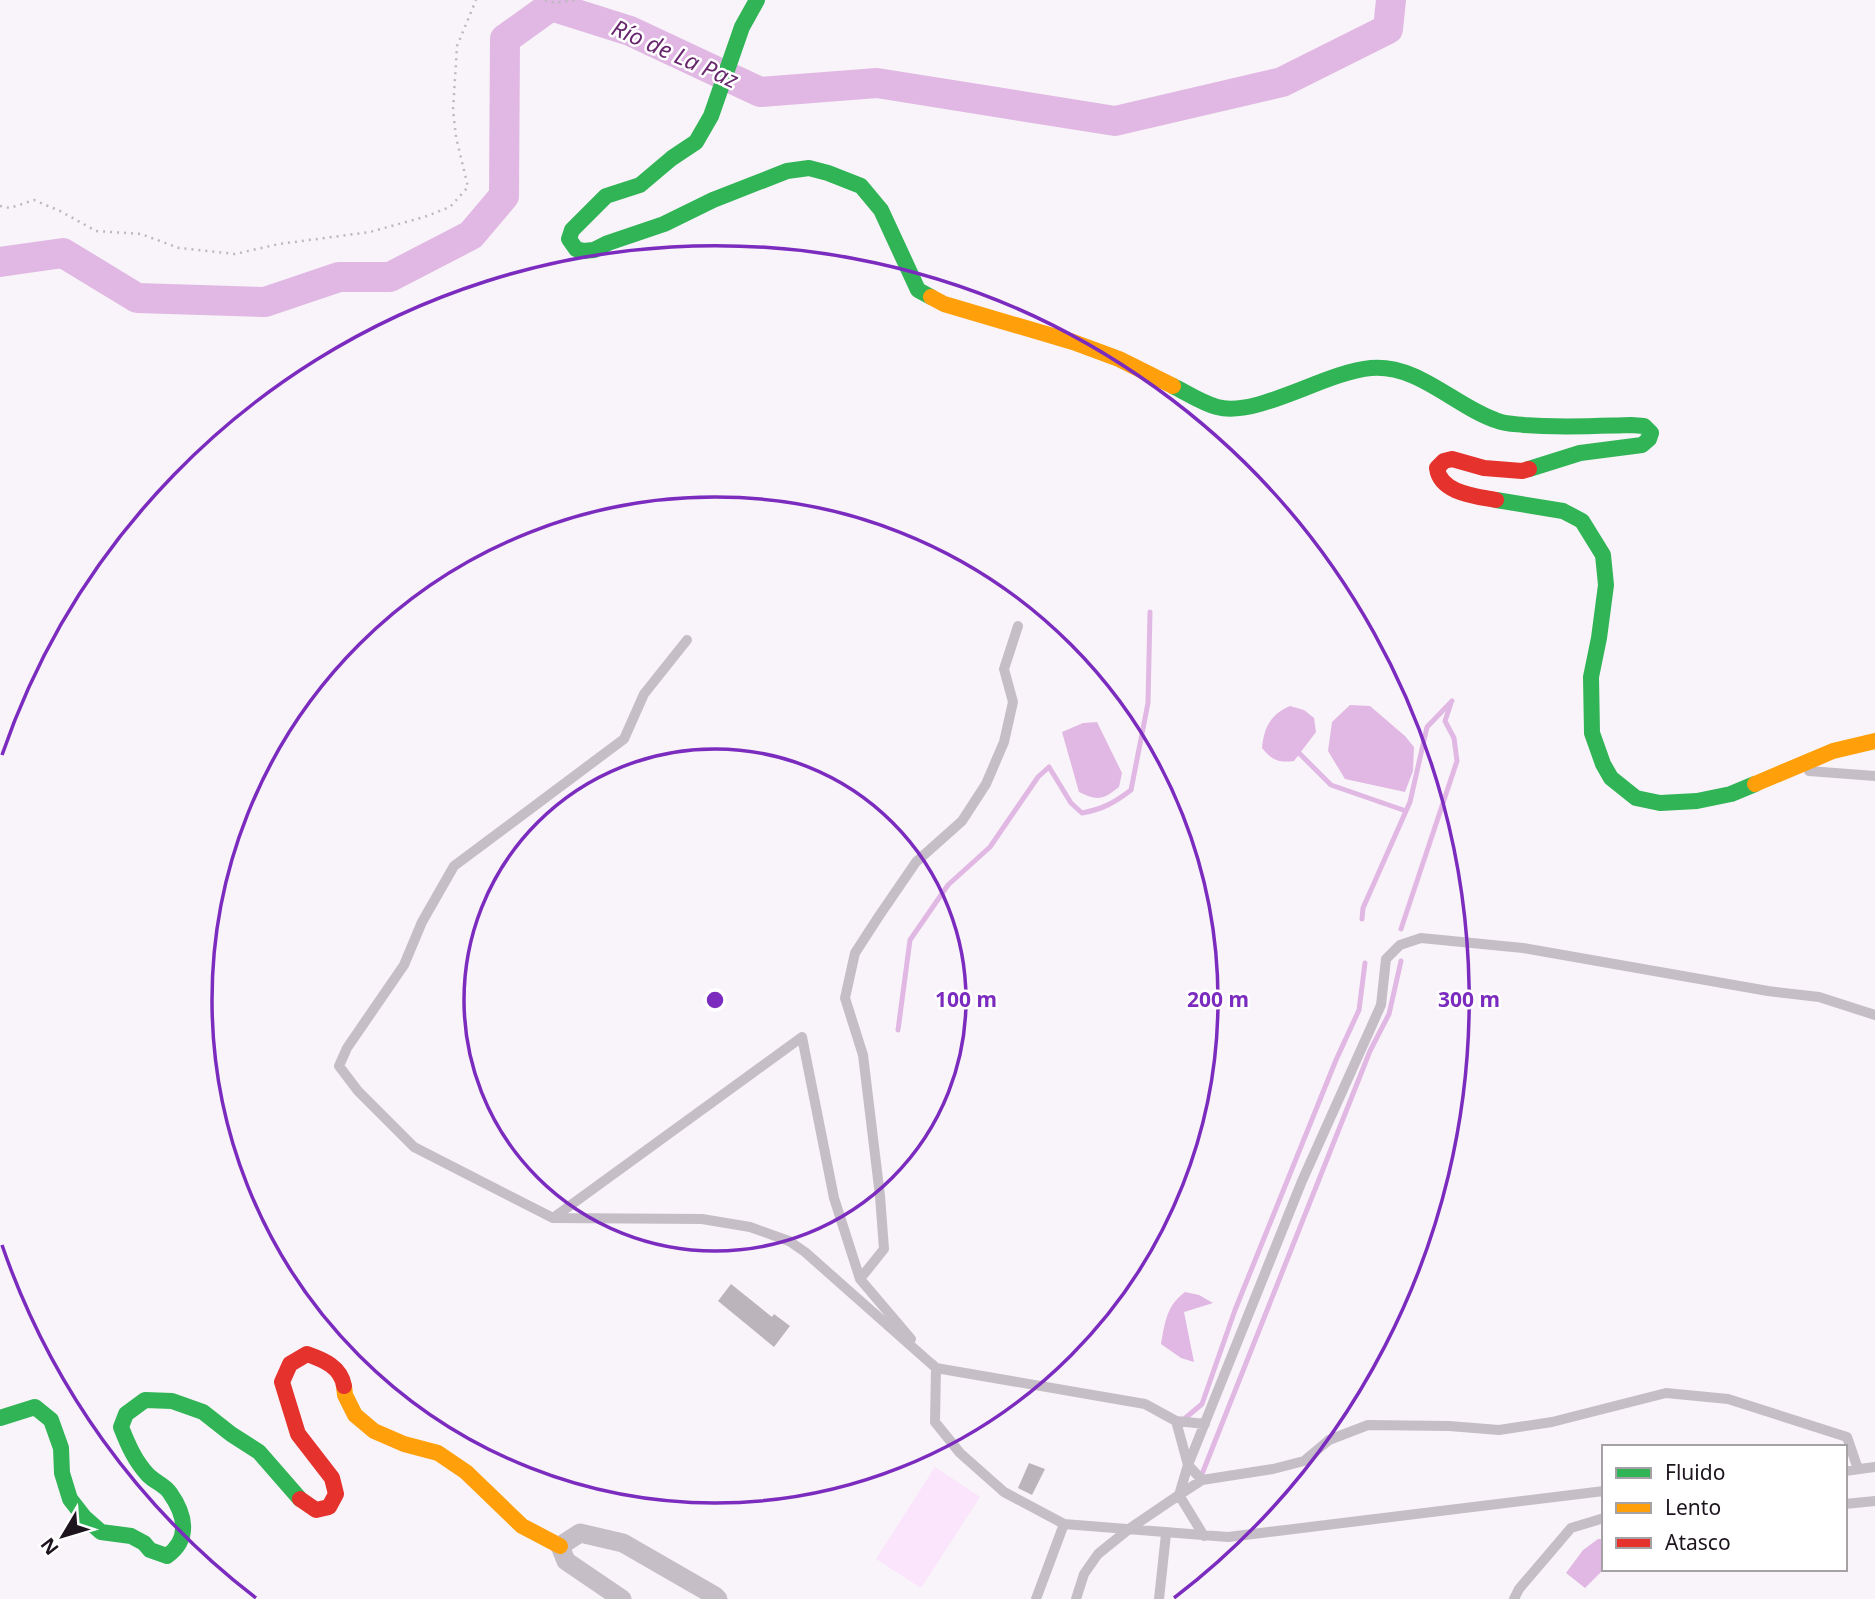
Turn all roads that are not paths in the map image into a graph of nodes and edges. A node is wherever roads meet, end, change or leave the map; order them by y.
1 (757, 0) edge
2 (1018, 626) dead end
3 (687, 640) dead end
4 (1875, 741) edge
5 (1786, 770) junction
6 (1875, 776) edge
7 (1875, 1014) edge
8 (553, 1218) junction
9 (860, 1279) junction
10 (936, 1368) junction
11 (0, 1418) edge
12 (1176, 1421) junction
13 (1205, 1424) junction
14 (1188, 1465) junction
15 (1875, 1466) edge
16 (1858, 1469) junction
17 (1847, 1471) edge
18 (1202, 1480) junction
19 (1602, 1491) edge
20 (1178, 1495) junction
21 (1875, 1501) edge
22 (1847, 1504) edge
23 (1602, 1519) edge
24 (1064, 1524) junction
25 (1129, 1529) junction
26 (1166, 1534) junction
27 (1204, 1536) junction
28 (560, 1546) junction
29 (622, 1599) edge
30 (718, 1599) edge
31 (1036, 1599) edge
32 (1076, 1599) edge
33 (1159, 1599) edge
34 (1514, 1599) edge

1 - 5 street
2 - 9 lane
3 - 8 lane
4 - 5 street
5 - 6 lane
7 - 13 lane
8 - 9 lane
8 - 10 lane
9 - 10 lane
10 - 12 lane
10 - 24 lane
11 - 28 street
12 - 13 lane
12 - 14 lane
13 - 14 lane
14 - 18 lane
14 - 20 lane
15 - 16 lane
16 - 17 lane
16 - 18 lane
18 - 20 lane
19 - 27 lane
20 - 25 lane
20 - 27 lane
21 - 22 lane
23 - 34 lane
24 - 25 lane
24 - 31 lane
25 - 26 lane
25 - 32 lane
26 - 27 lane
26 - 33 lane
28 - 29 street
28 - 30 street

